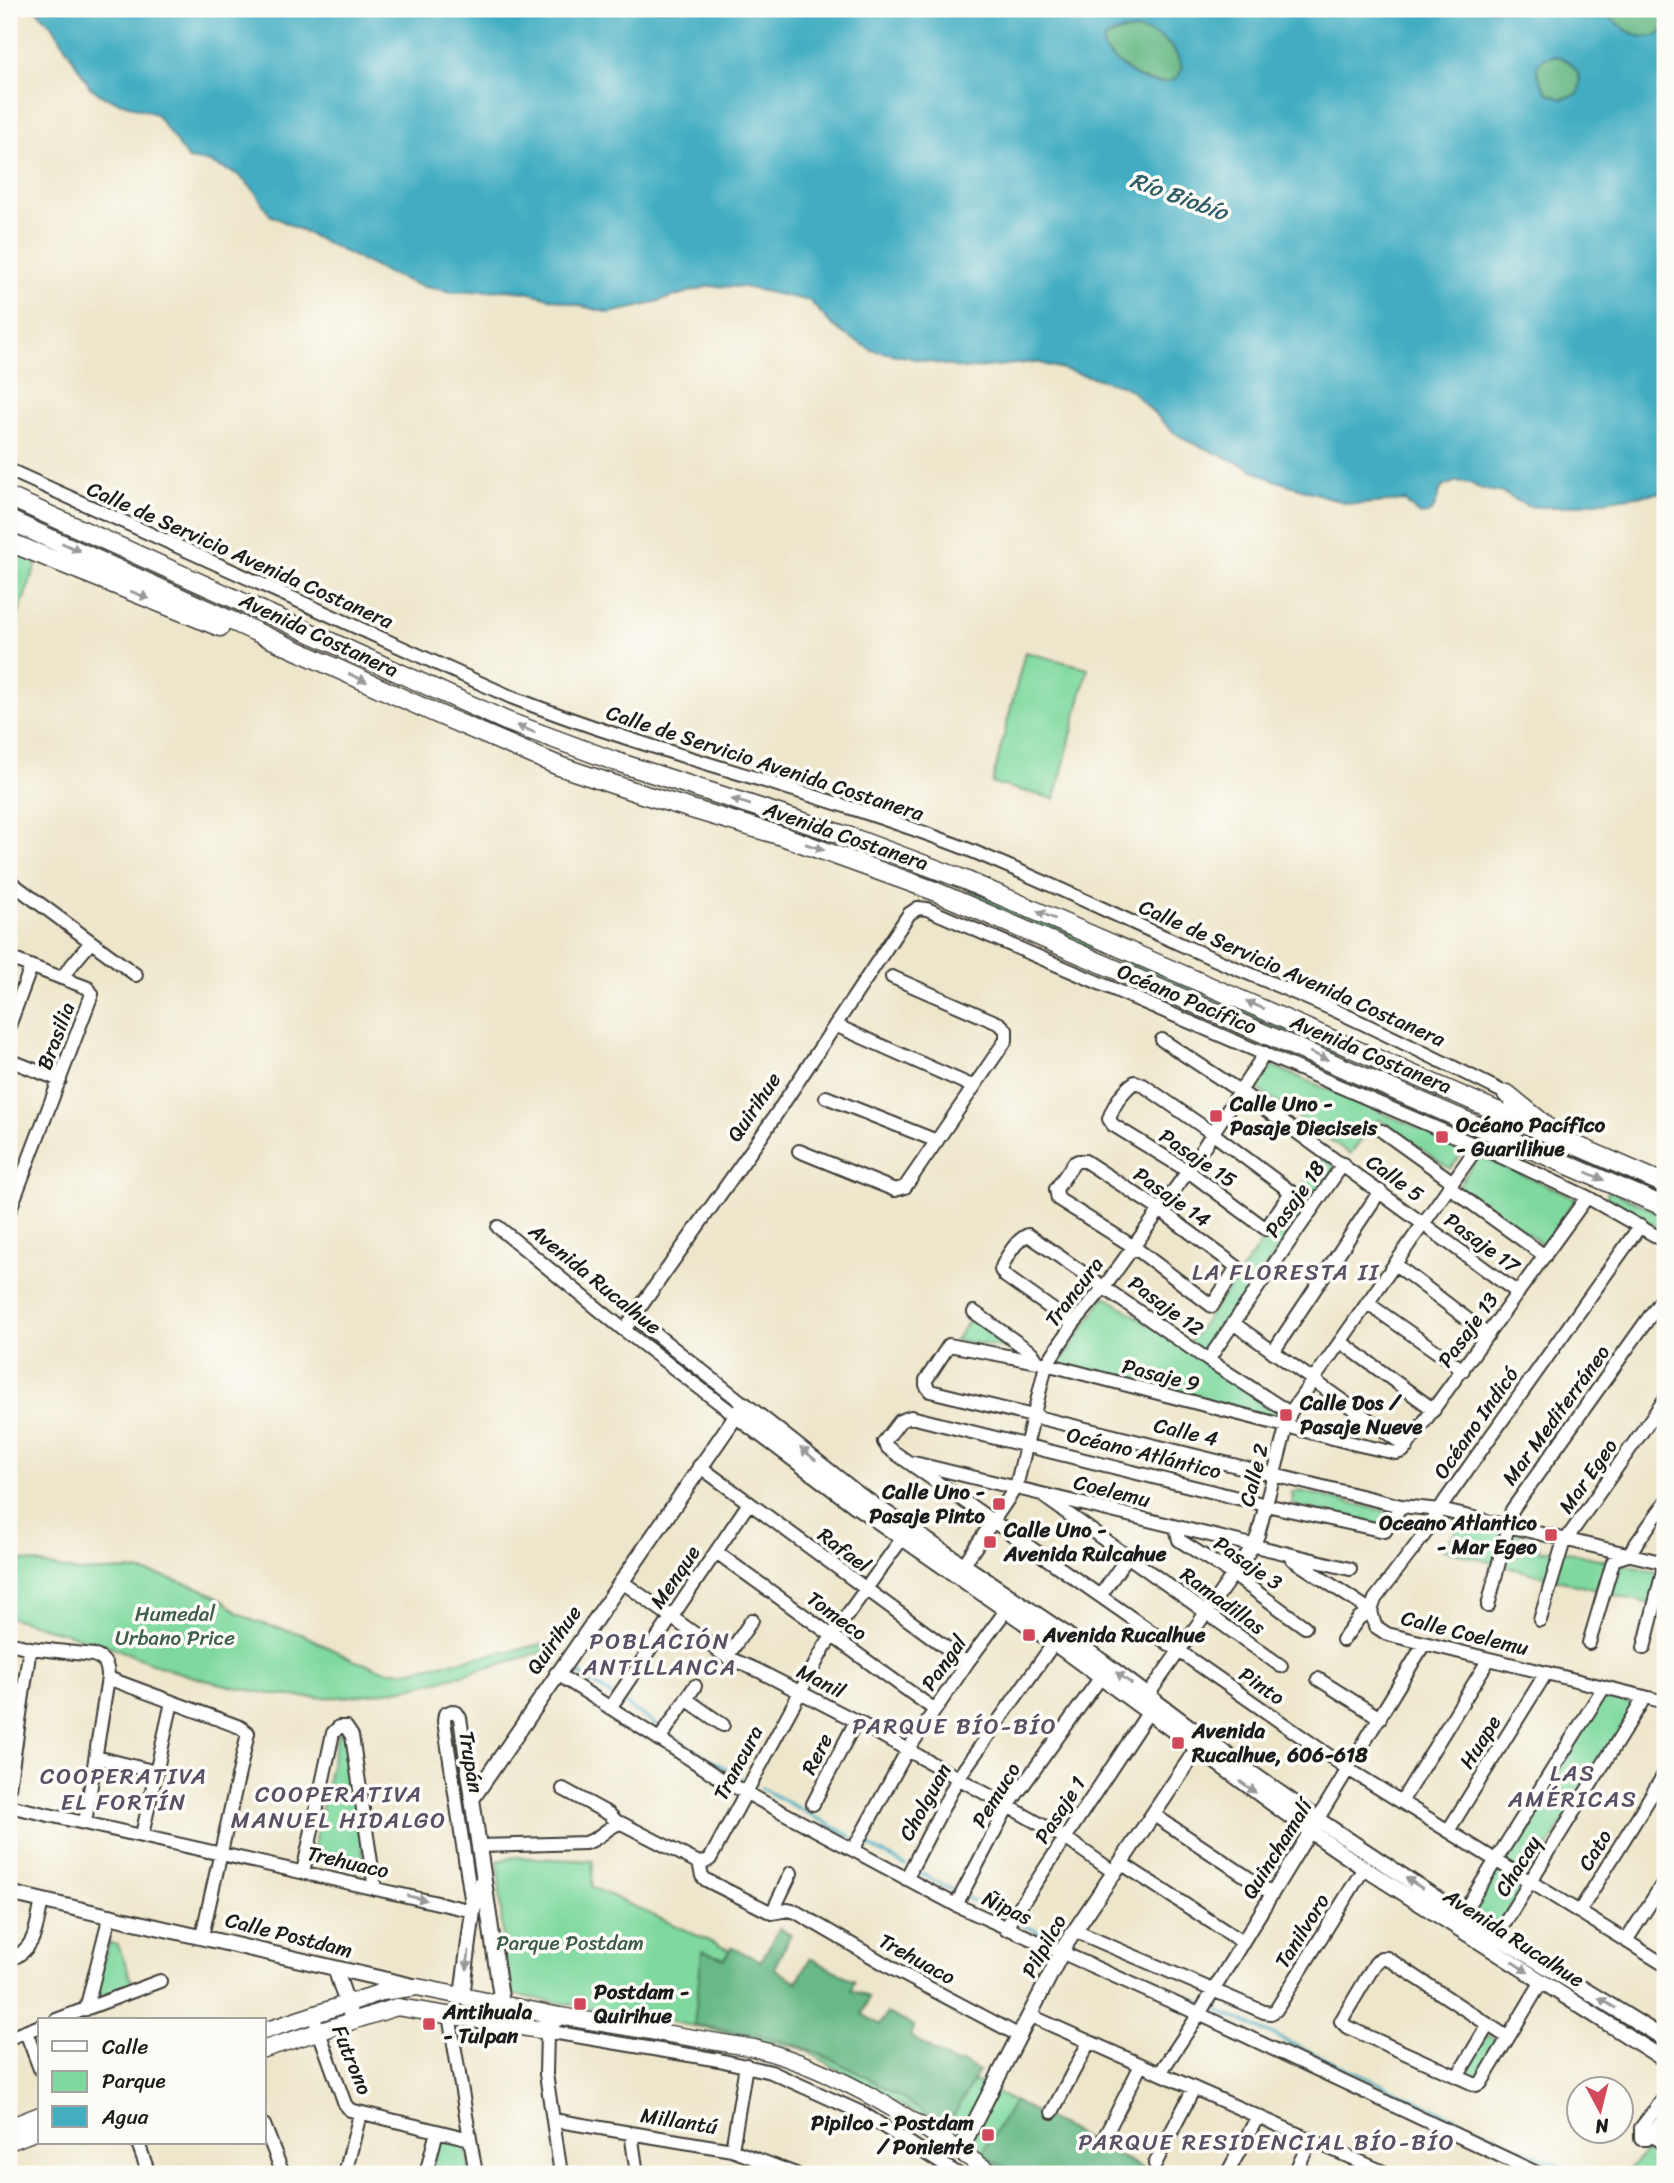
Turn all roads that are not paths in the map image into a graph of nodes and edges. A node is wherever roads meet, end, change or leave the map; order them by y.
1 (9, 470) edge
2 (9, 497) edge
3 (9, 520) edge
4 (9, 541) edge
5 (307, 655) junction
6 (9, 881) edge
7 (918, 908) joint
8 (91, 942) junction
9 (9, 958) edge
10 (31, 967) junction
11 (136, 975) dead end
12 (892, 977) dead end
13 (61, 978) junction
14 (835, 1025) junction
15 (9, 1026) edge
16 (1162, 1040) dead end
17 (1265, 1053) junction
18 (9, 1060) edge
19 (60, 1080) junction
20 (974, 1087) junction
21 (1240, 1091) junction
22 (1507, 1094) joint
23 (827, 1097) dead end
24 (1382, 1131) dead end
25 (1212, 1133) junction
26 (1564, 1140) junction
27 (937, 1141) junction
28 (1478, 1146) junction
29 (799, 1151) dead end
30 (1343, 1164) junction
31 (1188, 1171) junction
32 (1665, 1184) edge
33 (1451, 1185) junction
34 (13, 1188) edge
35 (1380, 1191) junction
36 (1587, 1197) junction
37 (1665, 1207) edge
38 (1160, 1210) junction
39 (9, 1212) edge
40 (1424, 1223) junction
41 (1640, 1226) junction
42 (498, 1227) dead end
43 (1665, 1241) edge
44 (1134, 1247) junction
45 (1545, 1256) junction
46 (1395, 1264) junction
47 (1105, 1286) junction
48 (1518, 1293) junction
49 (1665, 1295) edge
50 (1367, 1303) junction
51 (974, 1312) dead end
52 (634, 1317) junction
53 (1233, 1323) junction
54 (1073, 1324) junction
55 (624, 1330) junction
56 (1488, 1335) junction
57 (1341, 1342) junction
58 (1273, 1352) junction
59 (1208, 1360) junction
60 (1042, 1363) junction
61 (1463, 1370) junction
62 (1313, 1381) junction
63 (926, 1385) joint
64 (1665, 1399) edge
65 (744, 1404) junction
66 (1434, 1410) junction
67 (735, 1415) junction
68 (1034, 1416) junction
69 (906, 1417) joint
70 (1288, 1420) junction
71 (1027, 1445) junction
72 (1408, 1447) junction
73 (907, 1461) junction
74 (699, 1466) junction
75 (1274, 1473) junction
76 (1016, 1487) junction
77 (1040, 1493) junction
78 (749, 1503) junction
79 (1665, 1503) edge
80 (1266, 1504) junction
81 (1401, 1506) junction
82 (1440, 1510) junction
83 (993, 1522) junction
84 (1507, 1526) junction
85 (1176, 1527) junction
86 (903, 1537) junction
87 (1567, 1540) junction
88 (1253, 1546) junction
89 (716, 1552) junction
90 (1284, 1553) junction
91 (1628, 1555) junction
92 (1128, 1556) junction
93 (1665, 1563) edge
94 (960, 1569) junction
95 (1350, 1569) dead end
96 (1232, 1574) junction
97 (621, 1581) junction
98 (864, 1590) junction
99 (1100, 1596) junction
100 (1488, 1606) dead end
101 (1007, 1609) junction
102 (1371, 1611) junction
103 (1205, 1612) junction
104 (671, 1617) junction
105 (752, 1620) dead end
106 (1540, 1620) dead end
107 (1304, 1627) dead end
108 (832, 1636) junction
109 (1343, 1640) dead end
110 (9, 1643) edge
111 (1054, 1643) junction
112 (1424, 1643) junction
113 (1589, 1643) dead end
114 (30, 1648) junction
115 (1644, 1648) dead end
116 (1178, 1651) junction
117 (727, 1657) junction
118 (1489, 1659) junction
119 (967, 1663) junction
120 (1281, 1666) dead end
121 (556, 1673) junction
122 (1546, 1673) junction
123 (1101, 1677) junction
124 (108, 1678) junction
125 (1318, 1679) dead end
126 (695, 1686) dead end
127 (1604, 1687) junction
128 (800, 1692) junction
129 (1147, 1695) junction
130 (1645, 1697) junction
131 (686, 1699) junction
132 (172, 1702) junction
133 (1665, 1702) edge
134 (610, 1708) junction
135 (935, 1710) junction
136 (1148, 1713) junction
137 (1380, 1718) junction
138 (856, 1721) junction
139 (723, 1725) dead end
140 (659, 1740) junction
141 (1197, 1749) junction
142 (907, 1751) junction
143 (96, 1758) junction
144 (1348, 1769) junction
145 (156, 1772) junction
146 (1665, 1773) edge
147 (958, 1778) junction
148 (9, 1787) edge
149 (563, 1789) dead end
150 (746, 1792) junction
151 (472, 1799) junction
152 (1401, 1802) junction
153 (813, 1804) dead end
154 (9, 1806) edge
155 (1008, 1806) junction
156 (1154, 1815) junction
157 (85, 1823) junction
158 (618, 1823) junction
159 (1314, 1825) junction
160 (1448, 1831) junction
161 (142, 1835) junction
162 (1065, 1838) junction
163 (479, 1846) junction
164 (853, 1850) junction
165 (221, 1853) junction
166 (1496, 1861) junction
167 (699, 1863) junction
168 (1118, 1868) junction
169 (1364, 1868) junction
170 (303, 1872) junction
171 (791, 1873) dead end
172 (484, 1877) junction
173 (905, 1879) junction
174 (1665, 1880) edge
175 (1531, 1882) junction
176 (375, 1889) junction
177 (9, 1893) edge
178 (1271, 1894) junction
179 (1661, 1896) edge
180 (42, 1900) junction
181 (956, 1905) junction
182 (473, 1912) junction
183 (1579, 1912) junction
184 (772, 1913) junction
185 (110, 1915) junction
186 (1459, 1920) junction
187 (1005, 1928) junction
188 (1075, 1931) junction
189 (202, 1936) junction
190 (1626, 1941) junction
191 (1242, 1942) junction
192 (1493, 1942) junction
193 (1062, 1953) junction
194 (9, 1960) edge
195 (1665, 1965) edge
196 (335, 1968) junction
197 (160, 1981) dead end
198 (1542, 1981) junction
199 (417, 1987) junction
200 (1211, 1994) junction
201 (463, 1996) junction
202 (347, 2003) junction
203 (502, 2004) junction
204 (86, 2009) junction
205 (1201, 2012) junction
206 (449, 2015) junction
207 (560, 2016) junction
208 (1031, 2016) junction
209 (61, 2018) edge
210 (474, 2019) junction
211 (352, 2020) junction
212 (316, 2022) junction
213 (1488, 2025) junction
214 (38, 2027) edge
215 (266, 2031) edge
216 (543, 2031) junction
217 (26, 2032) junction
218 (1020, 2036) junction
219 (1507, 2037) junction
220 (9, 2038) edge
221 (1665, 2039) edge
222 (1089, 2042) junction
223 (266, 2048) edge
224 (1665, 2060) edge
225 (38, 2064) edge
226 (746, 2065) junction
227 (1141, 2065) junction
228 (1160, 2073) junction
229 (1457, 2077) junction
230 (1194, 2088) junction
231 (1665, 2097) edge
232 (1052, 2112) dead end
233 (360, 2114) junction
234 (38, 2116) edge
235 (1258, 2116) junction
236 (1665, 2118) edge
237 (553, 2120) junction
238 (9, 2127) edge
239 (266, 2130) edge
240 (38, 2131) edge
241 (437, 2131) junction
242 (631, 2133) junction
243 (1652, 2134) junction
244 (1104, 2138) dead end
245 (470, 2139) junction
246 (1311, 2140) junction
247 (9, 2142) edge
248 (138, 2144) edge
249 (1665, 2146) edge
250 (732, 2150) junction
251 (960, 2151) junction
252 (1155, 2164) dead end
253 (1365, 2169) edge
254 (952, 2172) edge
255 (149, 2174) edge
256 (283, 2174) edge
257 (345, 2174) edge
258 (426, 2174) edge
259 (476, 2174) edge
260 (562, 2174) edge
261 (637, 2174) edge
262 (796, 2174) edge
263 (993, 2174) edge
264 (1227, 2174) edge
265 (1294, 2174) edge
266 (1388, 2174) edge
267 (1539, 2174) edge

1 - 22 street, Calle de Servicio Avenida Costanera
26 -> 2 main road, Avenida Costanera
3 -> 5 main road, Avenida Costanera
4 -> 5 main road
5 -> 37 main road, Avenida Costanera
6 - 8 street
7 - 14 street, Quirihue
7 - 17 street, Océano Pacífico
8 - 11 street
8 - 13 street, Brasilia
9 - 10 street
10 - 13 street
10 - 15 street
12 - 20 street
13 - 19 street, Brasilia
14 - 20 street
14 - 52 street, Quirihue
16 - 21 street
17 - 21 street, Trancura
17 - 28 street, Océano Pacífico
18 - 19 street
19 - 34 street, Brasilia
20 - 27 street
21 - 25 street, Trancura
21 - 30 street, Calle 5
22 - 26 main road
23 - 27 street
24 - 33 street
25 - 31 street, Trancura
25 - 31 street, Pasaje 15
25 - 31 street, Pasaje 15
26 - 32 main road, Avenida Costanera
27 - 29 street
28 - 33 street, Calle 2
28 - 36 street, Océano Pacífico
30 - 35 street, Calle 5
30 - 53 street, Pasaje 18
31 - 38 street, Trancura
33 - 40 street, Calle 2
33 - 45 street
34 - 39 street, Brasilia
35 - 40 street, Calle 5
35 - 58 street
36 - 41 street, Océano Pacífico
36 - 45 street, Pasaje 13
38 - 44 street, Trancura
38 - 44 street, Pasaje 14
38 - 44 street, Pasaje 14
40 - 46 street, Calle 2
40 - 48 street, Pasaje 17
41 - 43 street, Océano Pacífico
41 - 82 street, Océano Indicó
42 - 55 street, Avenida Rucalhue
44 - 47 street, Trancura
45 - 48 street, Pasaje 13
46 - 50 street, Calle 2
46 - 56 street
47 - 54 street, Trancura
47 - 54 street, Pasaje 12
47 - 59 street, Pasaje 12
48 - 56 street, Pasaje 13
49 - 84 street, Mar Mediterráneo
50 - 57 street, Calle 2
50 - 61 street
51 - 60 street
52 - 55 street, Quirihue
52 - 65 street, Avenida Rucalhue
53 - 58 street
53 - 59 street, Pasaje 18
54 - 60 street, Trancura
55 - 67 street, Avenida Rucalhue
56 - 61 street, Pasaje 13
57 - 62 street, Calle 2
57 - 66 street
58 - 62 street
59 - 70 street, Pasaje 12
60 - 63 street, Pasaje 9
60 - 68 street, Trancura
60 - 70 street, Pasaje 9
61 - 66 street, Pasaje 13
62 - 70 street, Calle 2
62 - 72 street
63 - 68 street, Calle 4
64 - 87 street, Mar Egeo
65 - 67 street, Quirihue
94 -> 65 street, Avenida Rucalhue
66 - 72 street, Pasaje 13
67 - 74 street, Quirihue
67 - 86 street, Avenida Rucalhue
68 - 71 street, Trancura
68 - 75 street, Calle 4
69 - 71 street, Océano Atlántico
69 - 73 street, Pinto
70 - 72 street, Pasaje 9
70 - 75 street, Calle 2
71 - 76 street, Trancura
71 - 80 street, Océano Atlántico
73 - 76 street, Coelemu
73 - 83 street, Pinto
74 - 78 street, Rafael
74 - 97 street, Quirihue
75 - 80 street, Calle 2
75 - 81 street, Calle 4
76 - 77 street, Coelemu
76 - 83 street, Trancura
77 - 85 street, Coelemu
77 - 92 street, Ramadillas
78 - 89 street, Menque
78 - 98 street, Rafael
79 - 91 street
80 - 81 street, Océano Atlántico
80 - 88 street, Calle 2
81 - 82 street, Calle 4
82 - 84 street
82 - 102 street, Océano Indicó
83 - 94 street, Trancura
83 - 99 street, Pinto
84 - 87 street
84 - 100 street, Mar Mediterráneo
85 - 88 street, Coelemu
85 - 96 street, Pasaje 3
86 - 94 street, Avenida Rucalhue
86 - 98 street, Trancura
87 - 91 street
87 - 106 street, Mar Egeo
88 - 90 street, Coelemu
88 - 96 street, Calle 2
89 - 104 street, Menque
89 - 108 street, Tomeco
90 - 95 street, Coelemu
90 - 102 street, Calle Coelemu
91 - 93 street
91 - 113 street
92 - 99 street
92 - 103 street, Ramadillas
93 - 115 street
94 - 101 street, Avenida Rucalhue
129 -> 94 street, Avenida Rucalhue
96 - 103 street, Calle 2
96 - 107 street, Pasaje 3
97 - 104 street, Manil
97 - 121 street, Quirihue
98 - 108 street, Trancura
98 - 119 street, Rafael
99 - 116 street, Pinto
101 - 111 street, Avenida Rucalhue
101 - 119 street, Pangal
102 - 109 street, Océano Indicó
102 - 112 street, Calle Coelemu
103 - 116 street, Calle 2
103 - 120 street, Ramadillas
104 - 117 street, Manil
104 - 134 street, Menque
105 - 117 street
108 - 128 street, Trancura
108 - 135 street, Tomeco
110 - 114 street
111 - 123 street, Avenida Rucalhue
111 - 147 street, Cholguan
112 - 118 street, Calle Coelemu
112 - 137 street, Quinchamalí
114 - 124 street
114 - 148 street
116 - 129 street, Calle 2
116 - 144 street, Pinto
117 - 128 street, Manil
118 - 122 street, Calle Coelemu
118 - 152 street
119 - 135 street, Pangal
121 - 134 street, Ñipas
121 - 151 street, Quirihue
122 - 127 street, Calle Coelemu
122 - 160 street, Huape
123 - 136 street, Avenida Rucalhue
123 - 155 street, Pemuco
124 - 132 street
124 - 143 street
125 - 137 street
126 - 131 street
127 - 130 street, Calle Coelemu
127 - 166 street, Chacay
128 - 138 street, Manil
128 - 150 street, Trancura
129 - 136 street
129 - 159 street, Avenida Rucalhue
130 - 133 street, Calle Coelemu
130 - 175 street, Chacay
131 - 139 street
131 - 140 street
132 - 145 street
132 - 165 street
134 - 140 street, Ñipas
135 - 142 street, Pangal
136 - 141 street, Avenida Rucalhue
136 - 162 street, Pasaje 1
137 - 144 street, Quinchamalí
138 - 142 street, Manil
138 - 153 street, Rere
140 - 150 street, Ñipas
141 - 156 street, Pilpilco
141 -> 159 street, Avenida Rucalhue
142 - 147 street, Manil
142 - 164 street, Pangal
143 - 145 street
143 - 157 street
144 - 152 street, Pinto
144 - 159 street, Quinchamalí
145 - 161 street
146 - 183 street, Cato
147 - 155 street, Manil
147 - 173 street, Cholguan
149 - 158 street, Trehuaco
150 - 164 street, Ñipas
150 - 167 street, Trancura
151 - 163 street, Trupán
151 - 182 street, Trupán
152 - 160 street, Pinto
154 - 157 street, Trehuaco
155 - 162 street, Manil
155 - 181 street, Pemuco
156 - 168 street, Pilpilco
156 - 178 street
157 - 161 street, Trehuaco
158 - 163 street
158 - 167 street, Trehuaco
159 - 169 street, Avenida Rucalhue
159 - 178 street, Quinchamalí
186 -> 159 street, Avenida Rucalhue
160 - 166 street, Pinto
161 - 165 street, Trehuaco
162 - 168 street, Manil
162 - 187 street, Pasaje 1
163 - 172 street, Trupán
164 - 173 street, Ñipas
165 - 170 street, Trehuaco
165 - 189 street
166 - 175 street, Pinto
166 - 186 street, Chacay
167 - 184 street, Trehuaco
168 - 188 street, Pilpilco
168 - 191 street, Manil
169 - 186 street, Avenida Rucalhue
169 - 200 street, Tanilvoro
170 - 176 street, Trehuaco
170 - 176 street
171 - 184 street
172 - 182 street, Trupán
172 - 203 street, Trupán
173 - 181 street, Ñipas
174 - 179 street
175 - 183 street, Pinto
175 - 192 street, Chacay
176 -> 182 street, Trehuaco
177 - 180 street, Calle Postdam
178 - 191 street, Quinchamalí
179 - 190 street
180 - 185 street, Calle Postdam
180 - 194 street
181 - 187 street, Ñipas
182 -> 201 street, Trupán
183 - 190 street, Pinto
184 - 218 street, Trehuaco
185 - 189 street, Calle Postdam
185 - 204 street
186 - 192 street, Avenida Rucalhue
187 - 193 street, Ñipas
188 - 193 street, Pilpilco
188 - 200 street
189 - 196 street, Calle Postdam
190 - 195 street, Pinto
191 - 200 street, Quinchamalí
192 -> 198 street, Avenida Rucalhue
221 -> 192 street, Avenida Rucalhue
193 - 205 street, Ñipas
193 - 208 street, Pilpilco
196 - 199 street, Calle Postdam
196 - 202 street
197 - 204 street
198 - 219 street
198 - 224 street, Avenida Rucalhue
199 - 201 main road, Calle Postdam
199 - 202 main road
200 - 205 street, Quinchamalí
201 - 203 main road, Calle Postdam
202 - 211 street
202 - 212 main road
203 - 207 main road, Calle Postdam
203 - 210 main road
204 - 209 street
205 - 228 street, Quinchamalí
205 - 267 street, Ñipas
206 - 210 main road
206 - 211 main road
206 - 245 street
207 - 216 main road
207 - 251 main road, Calle Postdam
208 - 218 street, Pilpilco
208 - 222 street
210 - 216 main road
211 - 212 main road
212 - 215 main road
212 - 223 main road
212 - 233 street, Futrono
213 - 219 street
213 - 229 street
213 - 229 street
214 - 217 street
216 - 226 street
216 - 237 street
217 - 220 street
217 - 225 street
218 - 251 street, Pilpilco
219 - 229 street
222 - 227 street
222 - 232 street
226 - 250 street
226 - 254 street
227 - 228 street
227 - 244 street
228 - 230 street
230 - 235 street
230 - 252 street
231 - 243 street
233 - 241 street
233 - 257 street
234 - 238 main road
235 - 246 street
235 - 264 street
236 - 243 street
237 - 242 street, Millantú
237 - 260 street
239 - 256 street
240 - 247 main road
241 - 245 street
241 - 258 street
242 - 250 street, Millantú
242 - 261 street
243 - 249 street
245 - 259 street
246 - 253 street
246 - 265 street
248 - 255 street
250 - 262 street, Millantú
251 - 254 street, Pilpilco
251 - 263 main road, Calle Postdam
253 - 266 street

